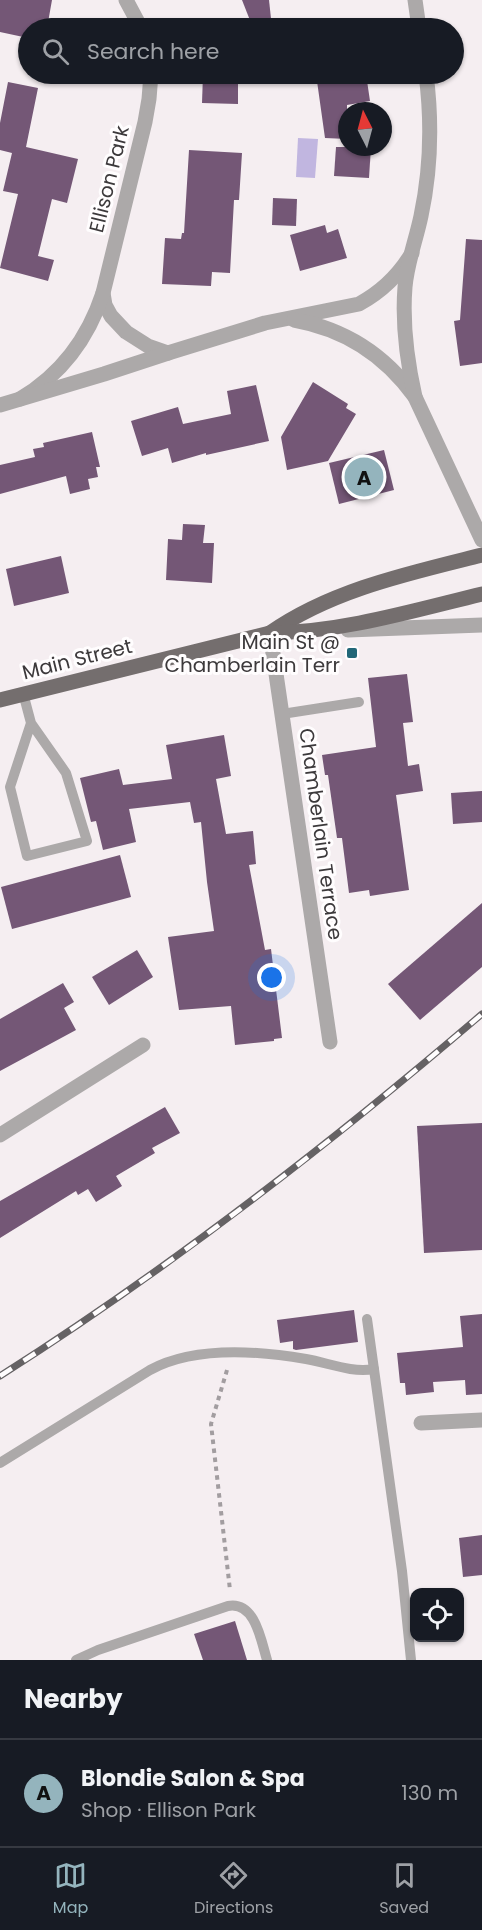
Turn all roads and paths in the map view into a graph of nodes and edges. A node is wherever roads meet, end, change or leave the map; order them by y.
1 (126, 0) edge
2 (415, 0) edge
3 (136, 18) edge
4 (418, 18) edge
5 (150, 84) edge
6 (427, 84) edge
7 (412, 253) junction
8 (103, 293) junction
9 (276, 321) junction
10 (168, 353) junction
11 (415, 397) junction
12 (20, 399) junction
13 (0, 405) edge
14 (482, 540) edge
15 (482, 555) edge
16 (482, 594) edge
17 (482, 625) edge
18 (315, 631) junction
19 (270, 633) junction
20 (23, 693) junction
21 (0, 700) edge
22 (359, 702) dead end
23 (282, 714) junction
24 (31, 723) junction
25 (330, 1042) dead end
26 (143, 1045) dead end
27 (0, 1135) edge
28 (367, 1318) dead end
29 (229, 1353) junction
30 (374, 1369) junction
31 (482, 1420) edge
32 (421, 1423) dead end
33 (0, 1463) edge
34 (233, 1605) junction
35 (76, 1660) edge
36 (267, 1660) edge
37 (411, 1660) edge

1 - 3 street
2 - 4 street
5 - 8 street, Ellison Park
6 - 7 street, Ellison Park
7 - 9 street, Ellison Park
7 - 11 street, Ellison Park
8 - 10 street
8 - 12 street, Ellison Park
9 - 10 street, Ellison Park
9 - 11 street, Ellison Park
10 - 12 street, Ellison Park
11 - 14 street, Ellison Park
12 - 13 street, Ellison Park
15 - 19 main road, Main Street
16 - 18 main road, Main Street
17 - 18 street
18 - 19 main road, Main Street
19 - 20 main road, Main Street
19 - 23 street, Chamberlain Terrace
20 - 21 main road, Main Street
20 - 24 lane
22 - 23 lane
23 - 25 street, Chamberlain Terrace
24 - 24 lane
26 - 27 street
28 - 30 lane
29 - 30 lane
29 - 33 lane
29 - 34 path
30 - 37 lane
31 - 32 street
34 - 35 lane
34 - 36 lane

